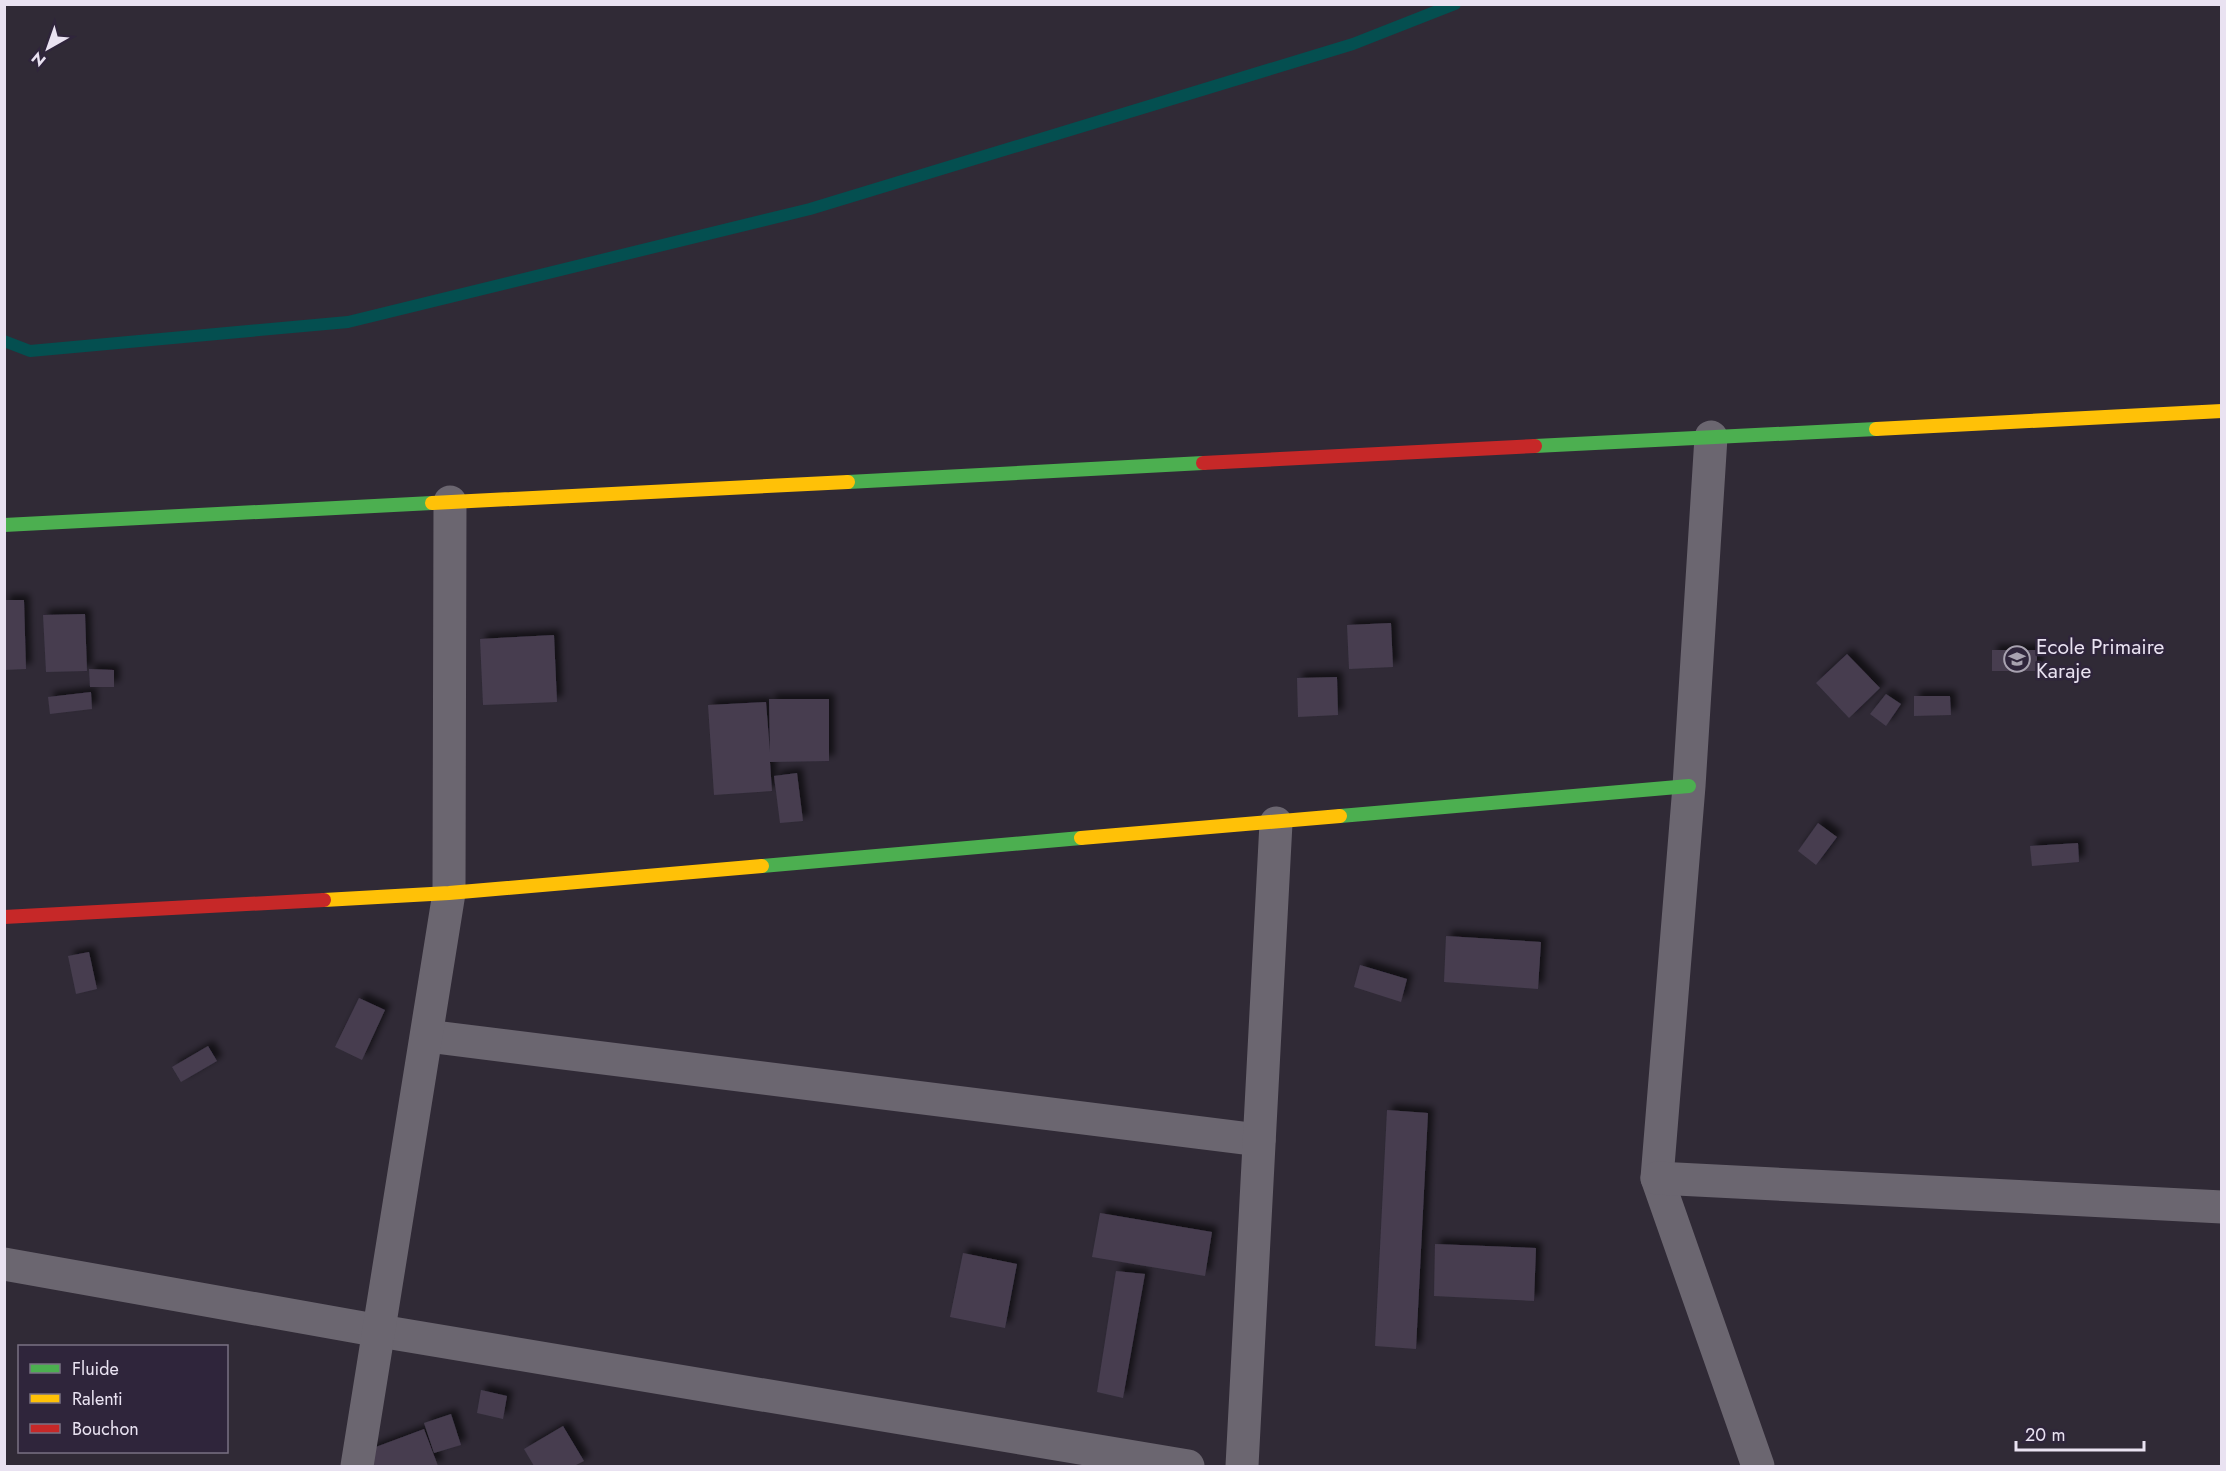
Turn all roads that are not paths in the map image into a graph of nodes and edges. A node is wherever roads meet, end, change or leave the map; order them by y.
1 (2222, 411) edge
2 (1711, 437) junction
3 (450, 502) junction
4 (4, 525) edge
5 (1689, 786) junction
6 (1276, 823) junction
7 (449, 893) junction
8 (4, 917) edge
9 (426, 1036) junction
10 (1259, 1140) junction
11 (1657, 1178) junction
12 (2222, 1207) edge
13 (4, 1264) edge
14 (380, 1331) junction
15 (357, 1467) edge
16 (1188, 1467) edge
17 (1242, 1467) edge
18 (1758, 1467) edge

1 - 2 street
2 - 3 street
2 - 5 street
3 - 4 street
3 - 7 street
5 - 6 street
5 - 11 street
6 - 7 street
6 - 10 street
7 - 8 street
7 - 9 street
9 - 10 street
9 - 14 street
10 - 17 street
11 - 12 street
11 - 18 street
13 - 14 street
14 - 15 street
14 - 16 street

